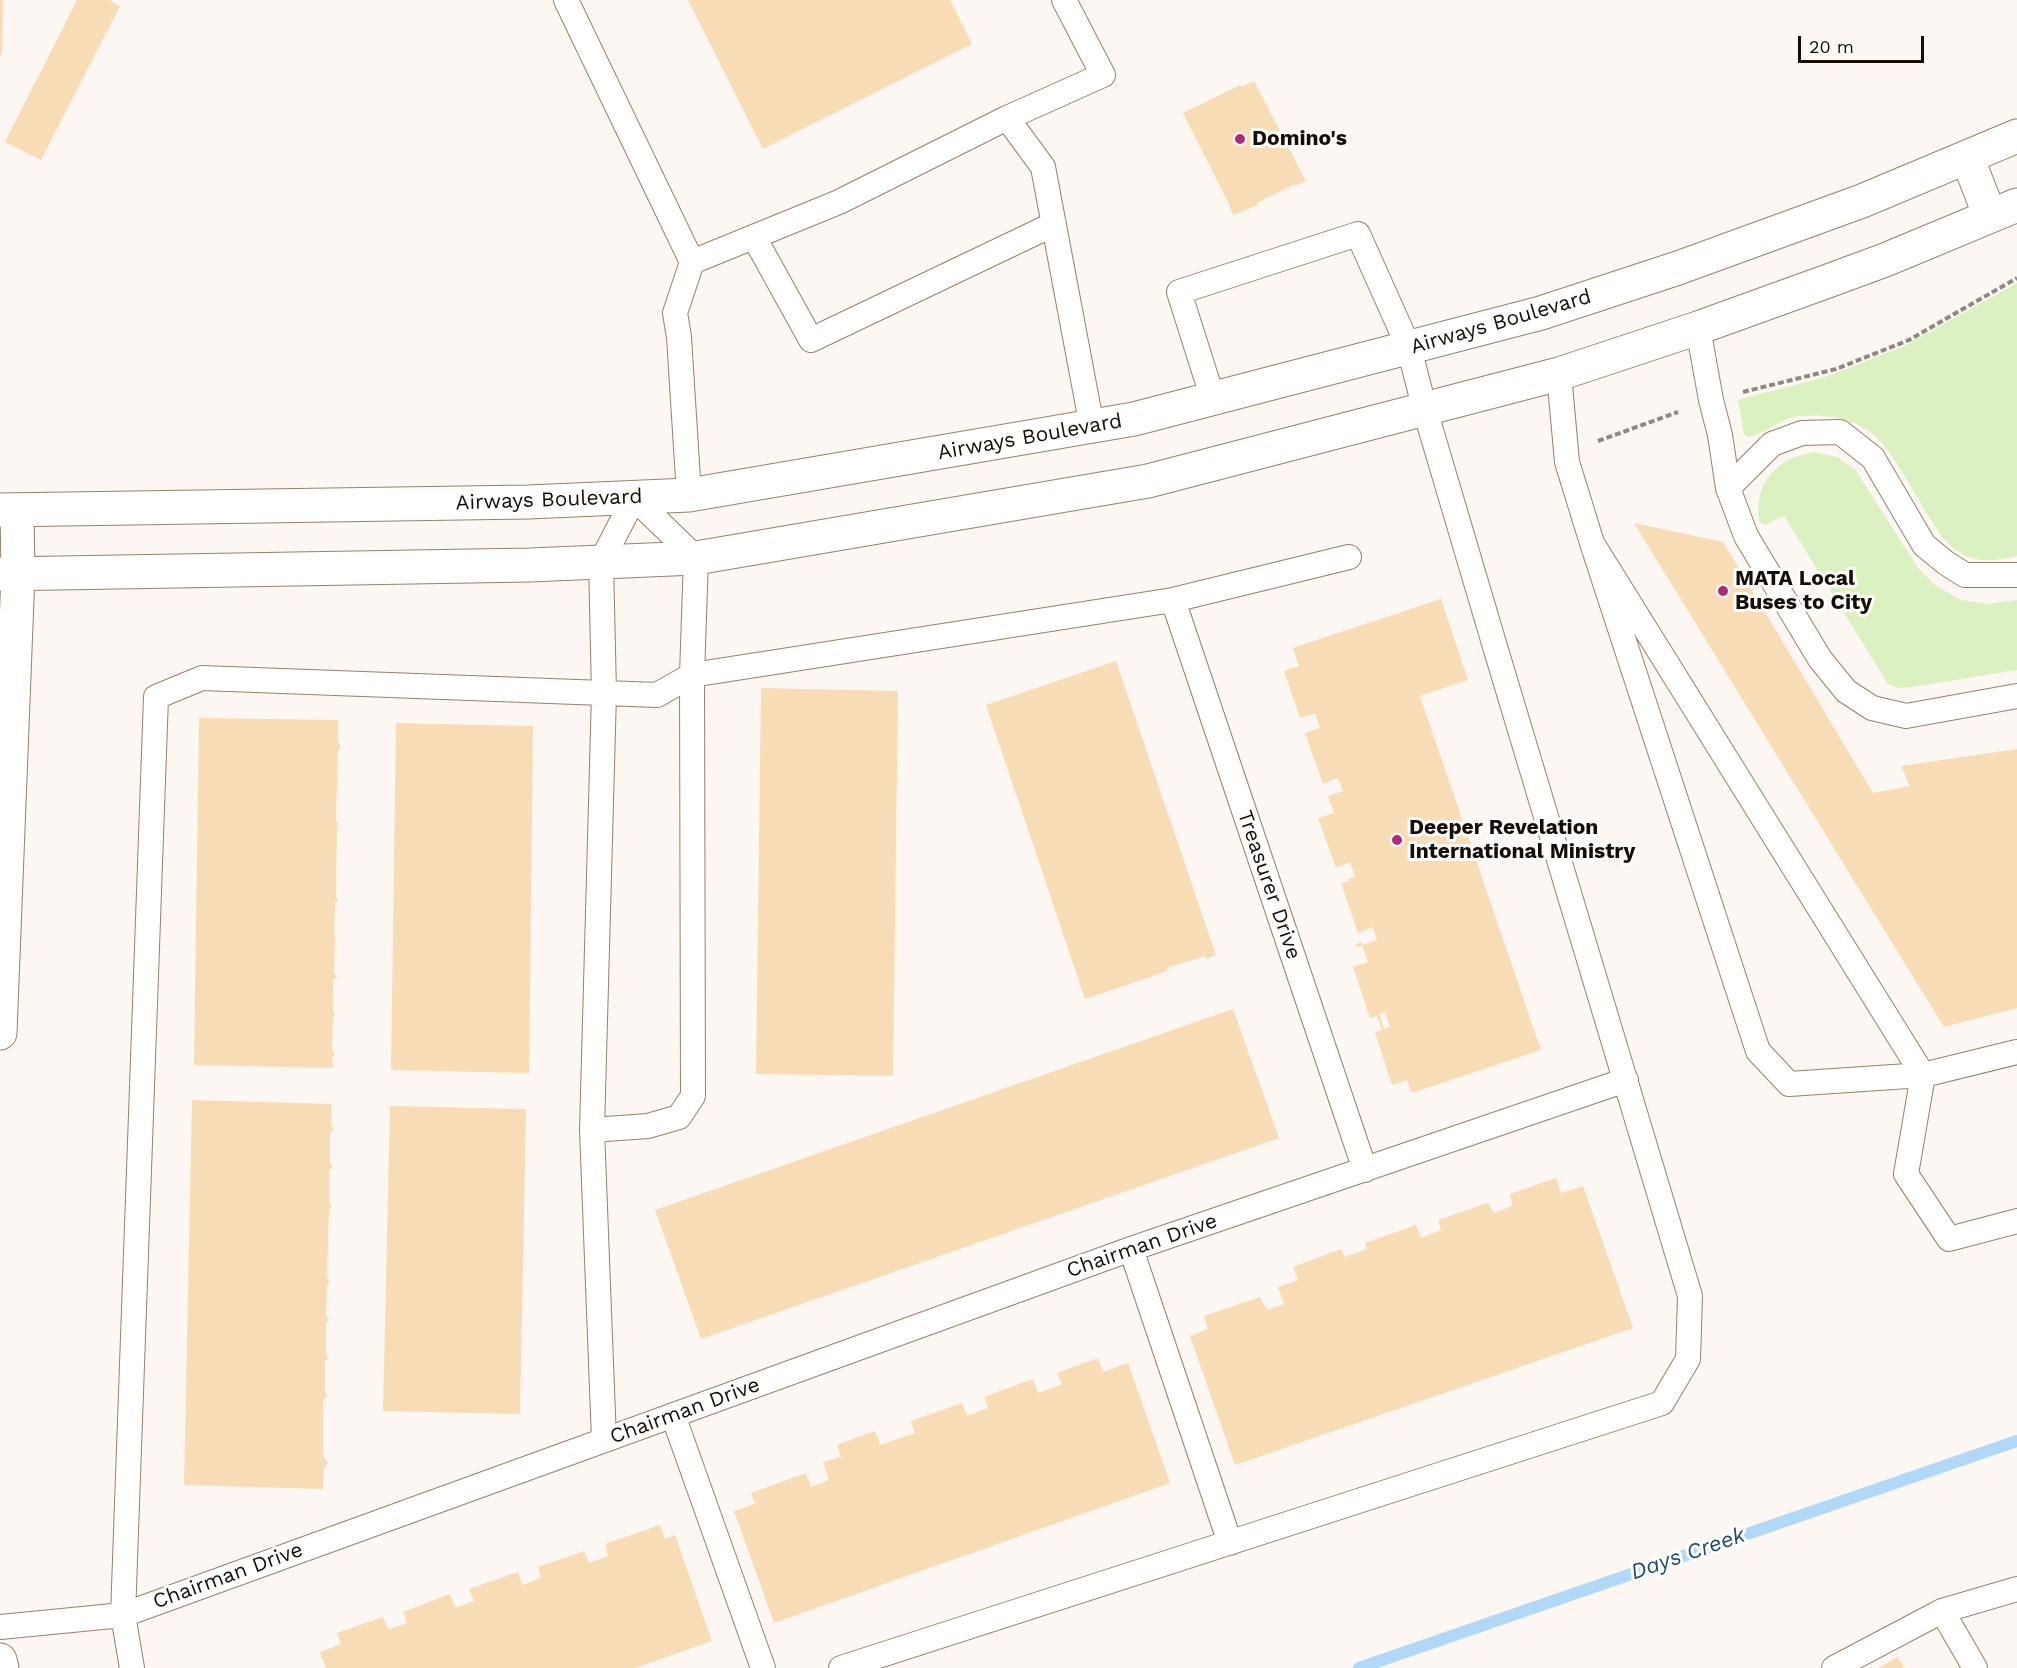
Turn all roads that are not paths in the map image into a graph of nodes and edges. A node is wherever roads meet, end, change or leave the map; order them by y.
1 (566, 0) edge
2 (1064, 0) edge
3 (1007, 118) junction
4 (2017, 136) edge
5 (1967, 157) junction
6 (2004, 210) edge
7 (1054, 224) junction
8 (754, 237) junction
9 (692, 262) junction
10 (1698, 328) junction
11 (1409, 348) junction
12 (1559, 374) junction
13 (1213, 399) junction
14 (1425, 410) junction
15 (1092, 427) junction
16 (1728, 488) junction
17 (689, 495) junction
18 (634, 498) junction
19 (9, 511) edge
20 (1592, 543) junction
21 (1349, 557) dead end
22 (696, 558) junction
23 (601, 562) junction
24 (9, 574) edge
25 (2017, 575) edge
26 (1173, 600) junction
27 (692, 675) junction
28 (604, 693) junction
29 (2017, 696) edge
30 (5, 758) edge
31 (0, 1033) edge
32 (2017, 1052) edge
33 (1923, 1075) junction
34 (1626, 1080) junction
35 (592, 1130) junction
36 (1365, 1170) junction
37 (2017, 1221) edge
38 (1131, 1249) junction
39 (673, 1415) junction
40 (604, 1440) junction
41 (1230, 1542) junction
42 (2017, 1589) edge
43 (1942, 1611) junction
44 (123, 1615) junction
45 (0, 1627) edge
46 (0, 1660) edge
47 (2, 1668) edge
48 (132, 1668) edge
49 (764, 1668) edge
50 (841, 1668) edge
51 (1834, 1668) edge
52 (1974, 1668) edge

1 - 9 lane
2 - 3 lane
3 - 7 lane
3 - 8 lane
4 - 5 main road, Airways Boulevard
5 - 6 main road
5 - 11 main road, Airways Boulevard
6 - 10 main road
7 - 8 lane
7 - 15 lane
8 - 9 lane
9 - 17 lane
10 - 12 main road
10 - 16 lane
11 - 13 main road, Airways Boulevard
11 - 13 lane
11 - 14 lane
12 - 14 main road
12 - 20 lane
13 - 15 main road, Airways Boulevard
14 - 22 main road
14 - 34 lane
15 - 17 main road, Airways Boulevard
16 - 25 lane
16 - 29 lane
17 - 18 main road, Airways Boulevard
18 - 19 main road, Airways Boulevard
18 - 22 lane
18 - 23 lane
19 - 24 main road
20 - 33 lane
20 - 33 lane
21 - 26 lane
22 - 23 main road
22 - 27 lane
23 - 24 main road
23 - 28 lane
24 - 30 main road
26 - 27 lane
26 - 36 lane, Treasurer Drive
27 - 28 lane
27 - 35 lane
28 - 35 lane
28 - 44 lane
30 - 31 main road
32 - 33 lane
33 - 37 lane
34 - 36 lane, Chairman Drive
34 - 41 lane
35 - 40 lane
36 - 38 lane, Chairman Drive
38 - 39 lane, Chairman Drive
38 - 41 lane
39 - 40 lane, Chairman Drive
39 - 49 lane
40 - 44 lane, Chairman Drive
41 - 50 lane
42 - 43 lane
43 - 51 lane
43 - 52 lane
44 - 45 lane, Chairman Drive
44 - 48 lane
46 - 47 main road

